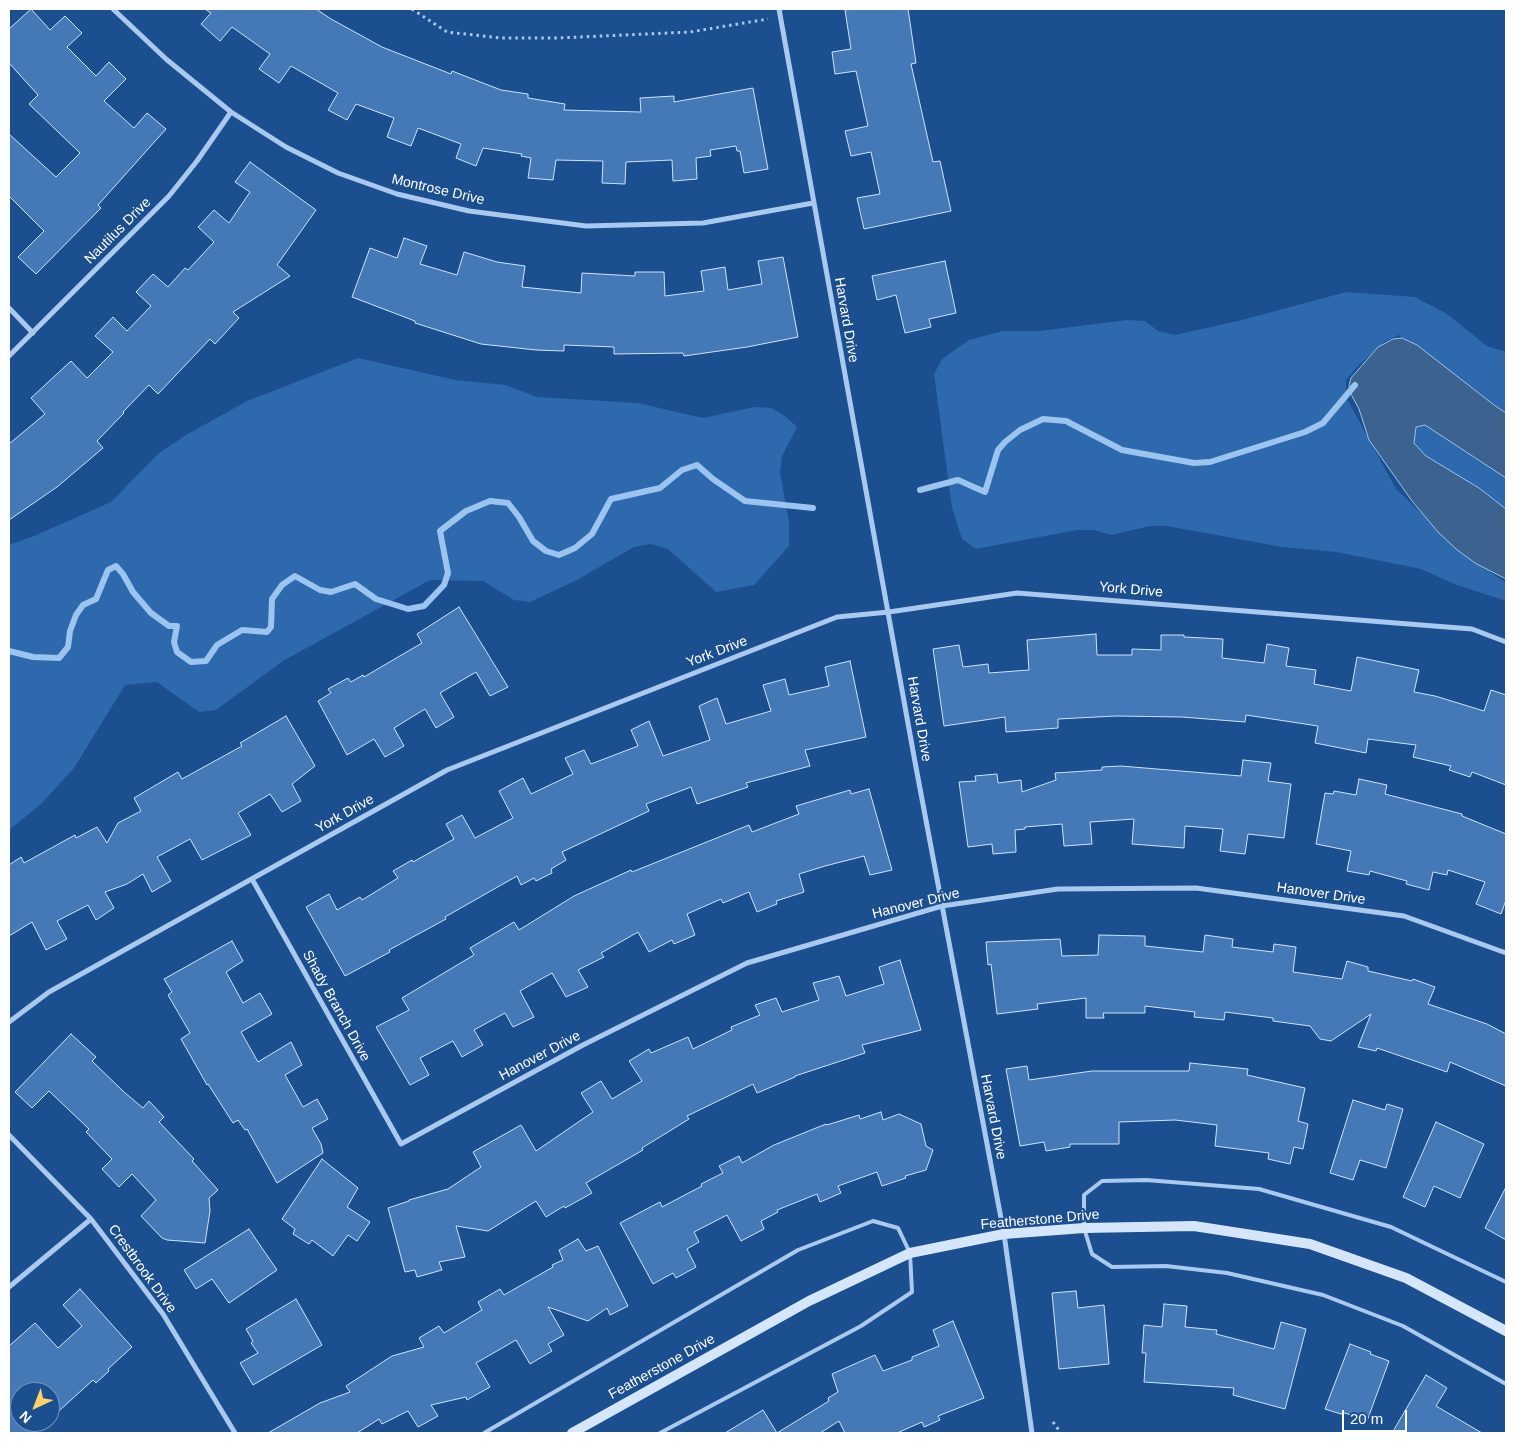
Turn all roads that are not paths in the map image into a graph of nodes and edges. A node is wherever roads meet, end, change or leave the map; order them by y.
1 (113, 9) edge
2 (779, 9) edge
3 (232, 112) junction
4 (813, 203) junction
5 (9, 308) edge
6 (33, 333) junction
7 (9, 356) edge
8 (889, 612) junction
9 (1506, 642) edge
10 (252, 879) junction
11 (942, 906) junction
12 (1506, 953) edge
13 (9, 1022) edge
14 (9, 1135) edge
15 (401, 1144) joint
16 (91, 1219) junction
17 (1084, 1228) junction
18 (1004, 1234) junction
19 (910, 1253) junction
20 (1506, 1282) edge
21 (9, 1287) edge
22 (1506, 1331) edge
23 (1506, 1384) edge
24 (235, 1433) edge
25 (484, 1433) edge
26 (572, 1433) edge
27 (660, 1433) edge
28 (1032, 1433) edge

1 - 3 street, Montrose Drive
2 - 4 street, Harvard Drive
3 - 4 street, Montrose Drive
3 - 6 street, Nautilus Drive
4 - 8 street, Harvard Drive
5 - 6 street
6 - 7 street, Nautilus Drive
8 - 9 street, York Drive
8 - 10 street, York Drive
8 - 11 street, Harvard Drive
10 - 13 street, York Drive
10 - 15 street, Shady Branch Drive
11 - 12 street, Hanover Drive
11 - 15 street, Hanover Drive
11 - 18 street, Harvard Drive
14 - 16 street, Crestbrook Drive
16 - 21 street
16 - 24 street, Crestbrook Drive
17 - 18 street, Featherstone Drive
17 - 20 lane
17 - 22 street, Featherstone Drive
17 - 23 lane
18 - 19 street, Featherstone Drive
18 - 28 street, Harvard Drive
19 - 25 lane
19 - 26 street, Featherstone Drive
19 - 27 lane

